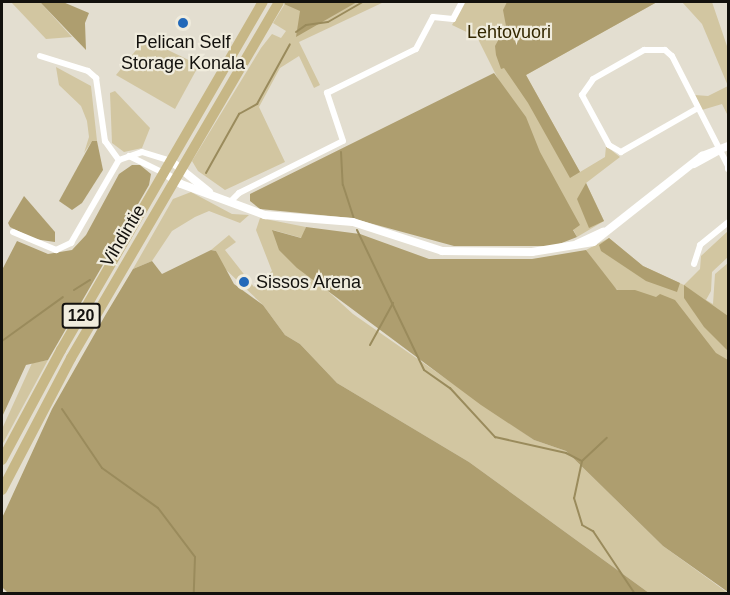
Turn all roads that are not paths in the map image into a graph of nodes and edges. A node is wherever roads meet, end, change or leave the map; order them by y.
1 (263, 2) edge
2 (279, 2) edge
3 (462, 2) edge
4 (40, 56) dead end
5 (698, 108) junction
6 (729, 146) edge
7 (718, 151) junction
8 (129, 156) junction
9 (119, 160) junction
10 (171, 161) junction
11 (182, 169) junction
12 (729, 169) edge
13 (164, 173) junction
14 (175, 181) junction
15 (210, 193) junction
16 (230, 202) junction
17 (729, 222) edge
18 (13, 232) dead end
19 (694, 264) dead end
20 (2, 460) edge
21 (2, 490) edge

1 - 10 main road, Vihdintie / 120
2 - 11 main road, Vihdintie / 120
3 - 16 street
4 - 9 street
5 - 5 street
5 - 7 street
6 - 7 street
7 - 12 street
7 - 16 street
8 - 9 street
8 - 10 street
8 - 13 street
9 - 18 street
10 - 11 street
10 - 13 main road, Vihdintie / 120
11 - 14 main road, Vihdintie / 120
11 - 15 street
13 - 14 street
13 - 20 main road, Vihdintie / 120
14 - 15 street
14 - 21 main road, Vihdintie / 120
15 - 16 street
17 - 19 street

